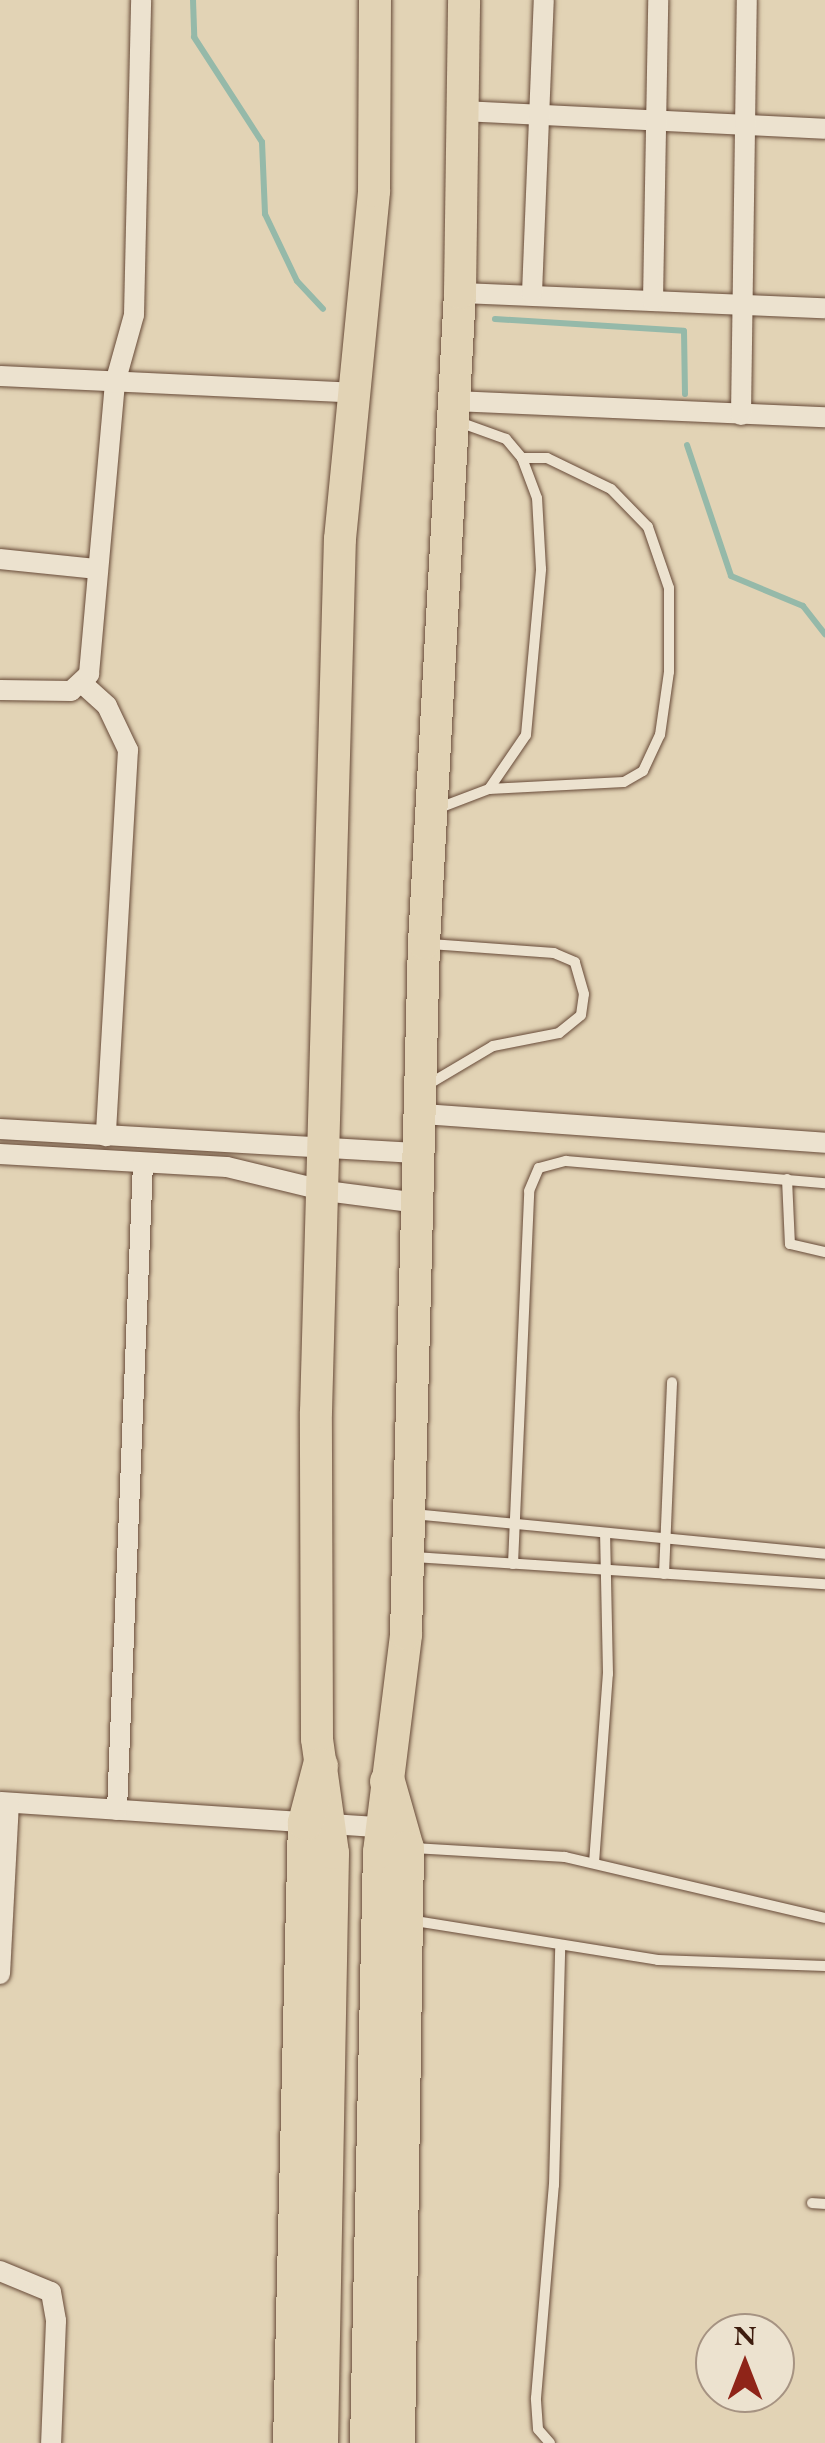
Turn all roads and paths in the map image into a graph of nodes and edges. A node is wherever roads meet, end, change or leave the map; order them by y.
1 (141, 0) edge
2 (374, 0) edge
3 (464, 0) edge
4 (544, 0) edge
5 (658, 0) edge
6 (748, 0) edge
7 (462, 111) junction
8 (541, 115) junction
9 (657, 121) junction
10 (745, 125) junction
11 (825, 128) edge
12 (460, 292) junction
13 (532, 293) junction
14 (652, 301) junction
15 (743, 306) junction
16 (825, 308) edge
17 (0, 376) edge
18 (115, 383) junction
19 (359, 392) junction
20 (453, 410) junction
21 (741, 414) junction
22 (825, 418) edge
23 (522, 458) junction
24 (0, 559) edge
25 (97, 570) junction
26 (84, 686) junction
27 (0, 690) edge
28 (489, 788) junction
29 (433, 810) junction
30 (424, 944) junction
31 (424, 1100) junction
32 (0, 1129) edge
33 (106, 1136) junction
34 (825, 1143) edge
35 (328, 1144) junction
36 (420, 1152) junction
37 (0, 1154) edge
38 (144, 1164) junction
39 (787, 1179) junction
40 (825, 1182) edge
41 (326, 1191) junction
42 (418, 1203) junction
43 (825, 1252) edge
44 (672, 1382) dead end
45 (409, 1514) junction
46 (515, 1524) junction
47 (605, 1533) junction
48 (666, 1539) junction
49 (825, 1554) edge
50 (408, 1557) junction
51 (512, 1564) junction
52 (607, 1570) junction
53 (664, 1574) junction
54 (825, 1584) edge
55 (320, 1765) joint
56 (386, 1782) joint
57 (4, 1803) edge
58 (117, 1810) junction
59 (318, 1822) junction
60 (397, 1835) junction
61 (594, 1863) junction
62 (825, 1918) edge
63 (405, 1919) junction
64 (560, 1949) junction
65 (825, 1966) edge
66 (0, 1974) edge
67 (812, 2204) dead end
68 (825, 2204) edge
69 (0, 2271) edge
70 (51, 2443) edge
71 (290, 2443) edge
72 (322, 2443) edge
73 (366, 2443) edge
74 (398, 2443) edge
75 (550, 2443) edge

1 - 18 street
2 - 19 main road
3 - 7 main road
4 - 8 street
5 - 9 street
6 - 10 street
7 - 8 street
7 - 12 main road
8 - 9 street
8 - 13 street
9 - 10 street
9 - 14 street
10 - 11 street
10 - 15 street
12 - 13 street
12 - 20 main road
13 - 14 street
14 - 15 street
15 - 16 street
15 - 21 street
17 - 18 street
18 - 19 street
18 - 25 street
19 - 35 main road
20 - 21 street
20 - 23 lane
20 - 29 main road
21 - 22 street
23 - 28 lane
23 - 28 lane
24 - 25 street
25 - 26 street
26 - 27 street
26 - 33 street
28 - 29 lane
29 - 30 main road
30 - 31 main road
30 - 31 lane
31 - 34 street
31 - 36 main road
32 - 33 street
33 - 35 street
35 - 36 street
35 - 41 main road
36 - 42 main road
37 - 38 street
38 - 41 street
38 - 58 street
39 - 40 lane
39 - 43 lane
39 - 46 lane
41 - 42 street
41 - 55 main road
42 - 45 main road
44 - 48 lane
45 - 46 lane
45 - 50 main road
46 - 47 lane
46 - 51 lane
47 - 48 lane
47 - 52 lane
48 - 49 lane
48 - 53 lane
50 - 51 lane
50 - 56 main road
51 - 52 lane
52 - 53 lane
52 - 61 lane
53 - 54 lane
55 - 59 highway
56 - 60 highway
57 - 58 street
57 - 66 street
58 - 59 street
59 - 60 street
59 - 71 highway
59 - 72 main road
60 - 61 lane
60 - 63 highway
60 - 73 main road
61 - 62 lane
63 - 64 lane
63 - 74 highway
64 - 65 lane
64 - 75 lane
67 - 68 lane
69 - 70 street

